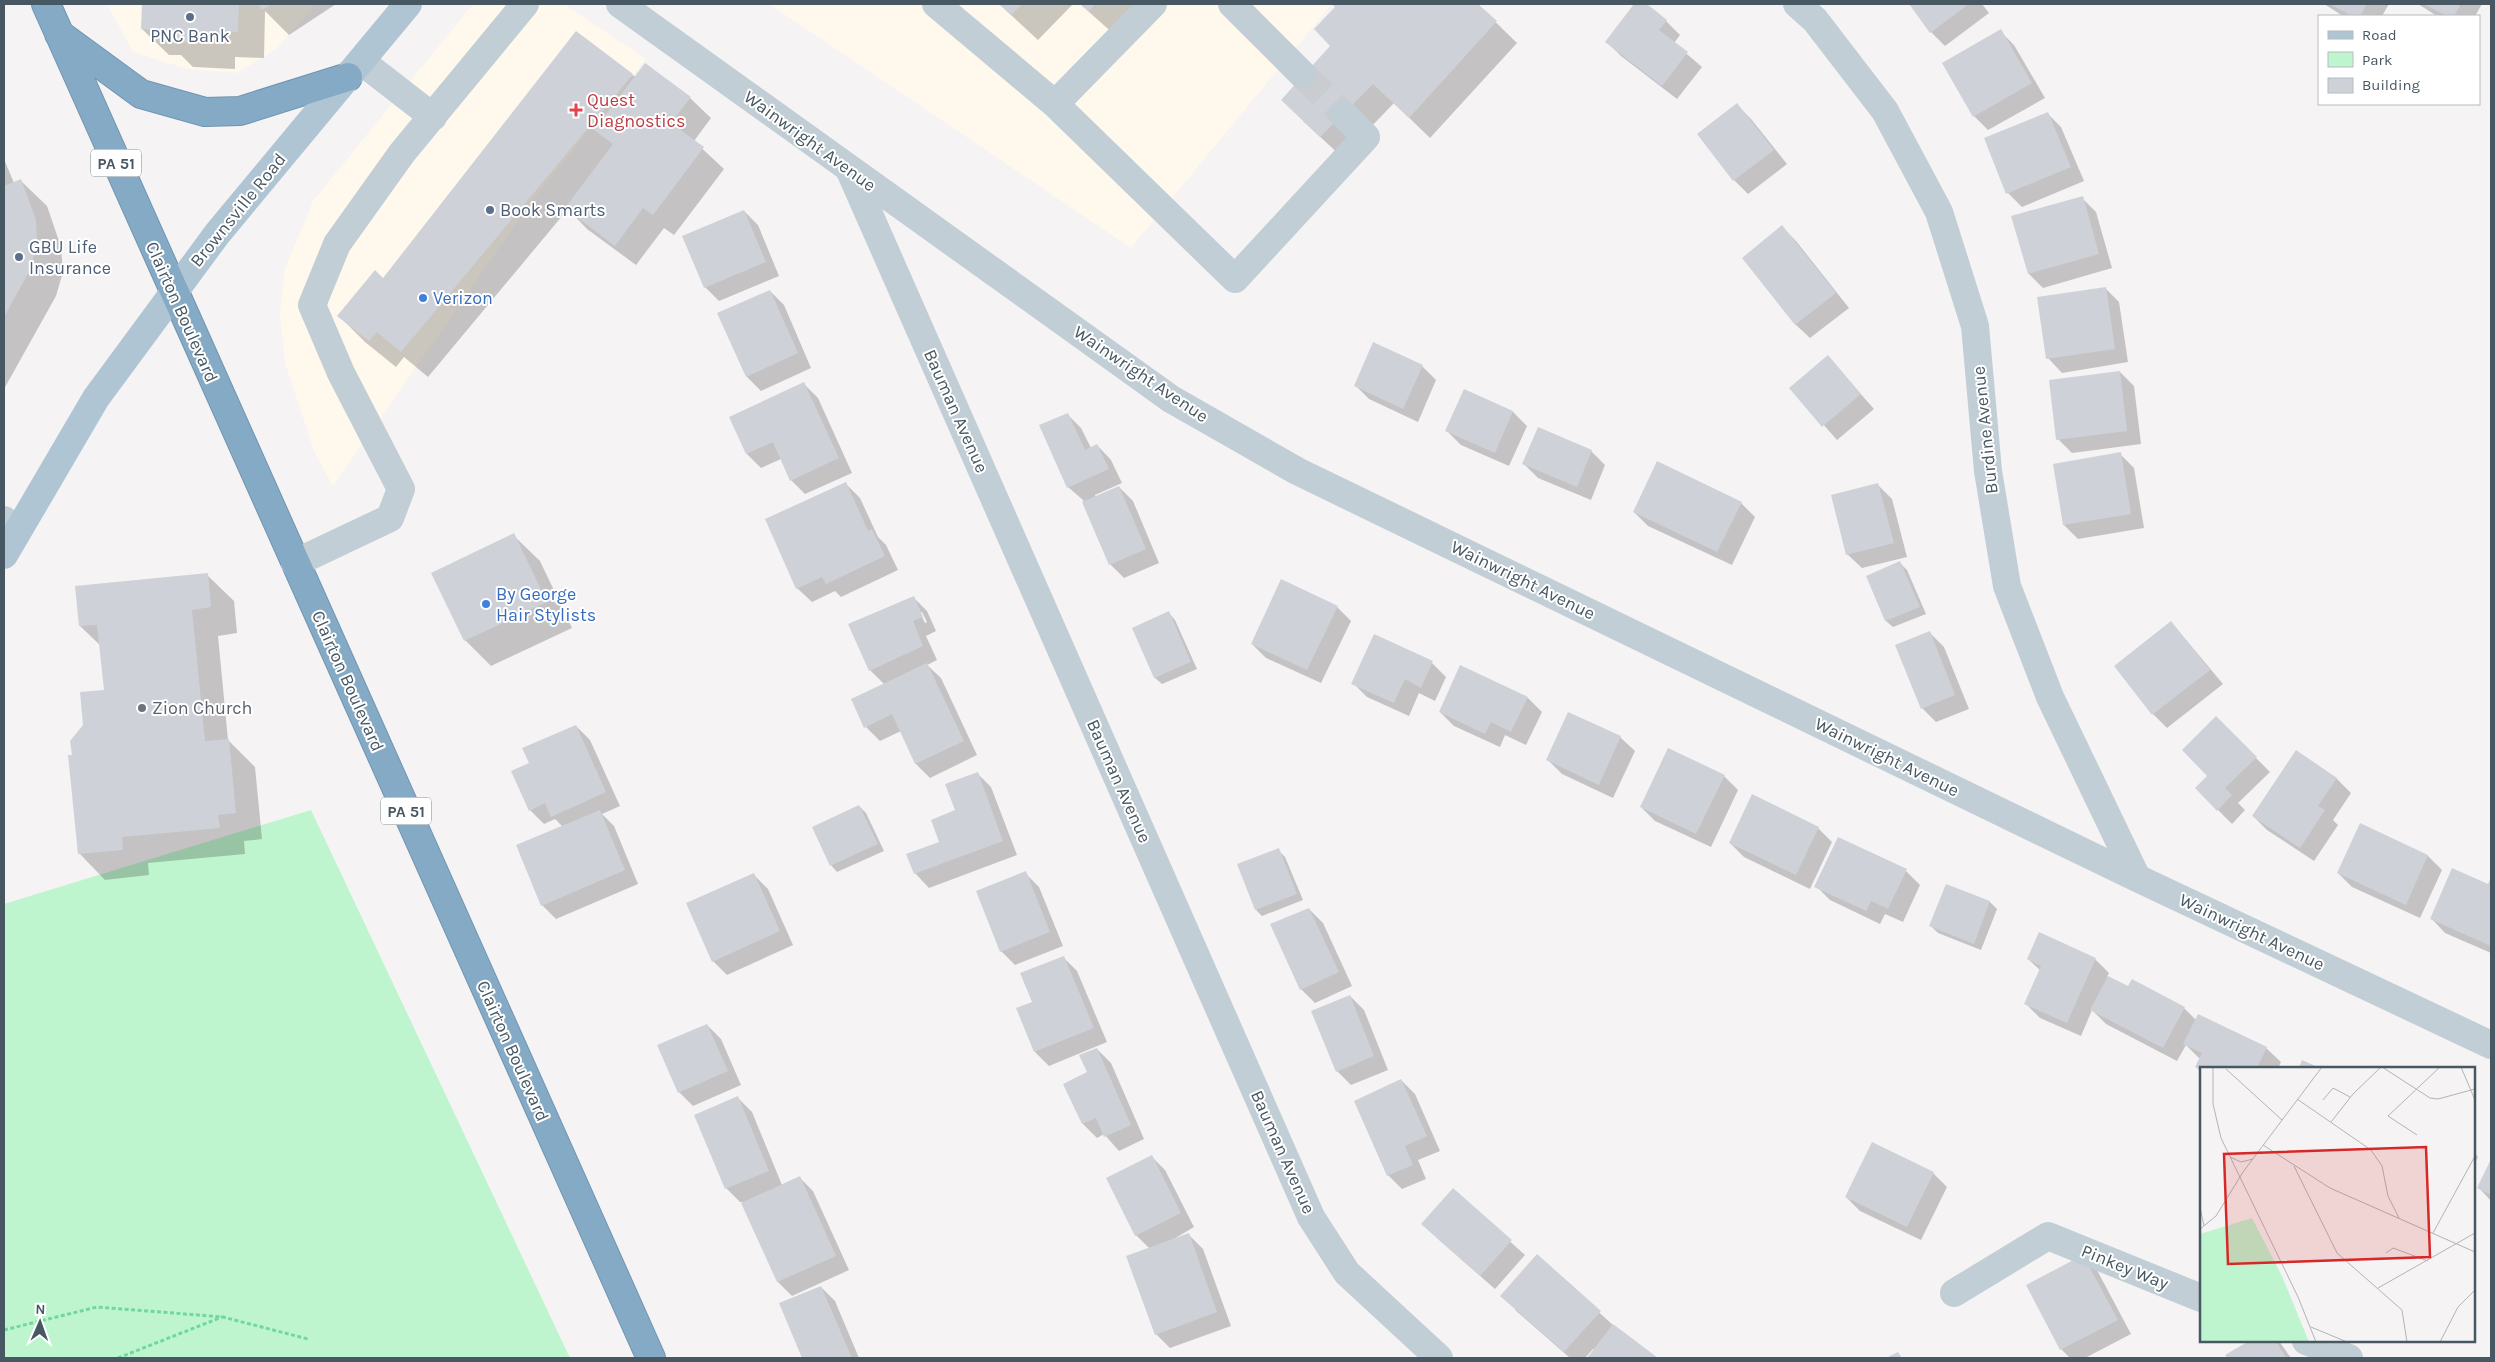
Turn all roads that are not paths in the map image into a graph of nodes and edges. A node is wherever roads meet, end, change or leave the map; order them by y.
1 (46, 4) edge
2 (408, 4) edge
3 (525, 4) edge
4 (620, 4) edge
5 (936, 4) edge
6 (1153, 4) edge
7 (1232, 4) edge
8 (1797, 4) edge
9 (58, 33) junction
10 (354, 69) junction
11 (1303, 75) tunnel mouth
12 (1055, 104) junction
13 (1343, 114) tunnel mouth
14 (433, 117) junction
15 (850, 170) junction
16 (174, 292) junction
17 (8, 536) edge
18 (295, 564) junction
19 (2137, 878) junction
20 (2491, 1045) edge
21 (1954, 1293) dead end
22 (2200, 1298) edge
23 (2309, 1342) edge
24 (651, 1358) edge
25 (1439, 1358) edge
26 (2349, 1358) edge

1 - 9 highway, Clairton Boulevard / PA 51
2 - 10 main road, Brownsville Road
3 - 14 street
4 - 15 street, Wainwright Avenue
5 - 12 street
6 - 12 street
7 - 11 street
8 - 19 street, Burdine Avenue
9 - 10 highway
9 - 16 highway, Clairton Boulevard / PA 51
10 - 14 street
10 - 16 main road, Brownsville Road
12 - 13 street
14 - 18 street
15 - 19 street, Wainwright Avenue
15 - 25 street, Bauman Avenue
16 - 17 main road, Brownsville Road
16 - 18 highway, Clairton Boulevard / PA 51
18 - 24 highway, Clairton Boulevard / PA 51
19 - 20 street, Wainwright Avenue
21 - 22 street, Pinkey Way
23 - 26 street

